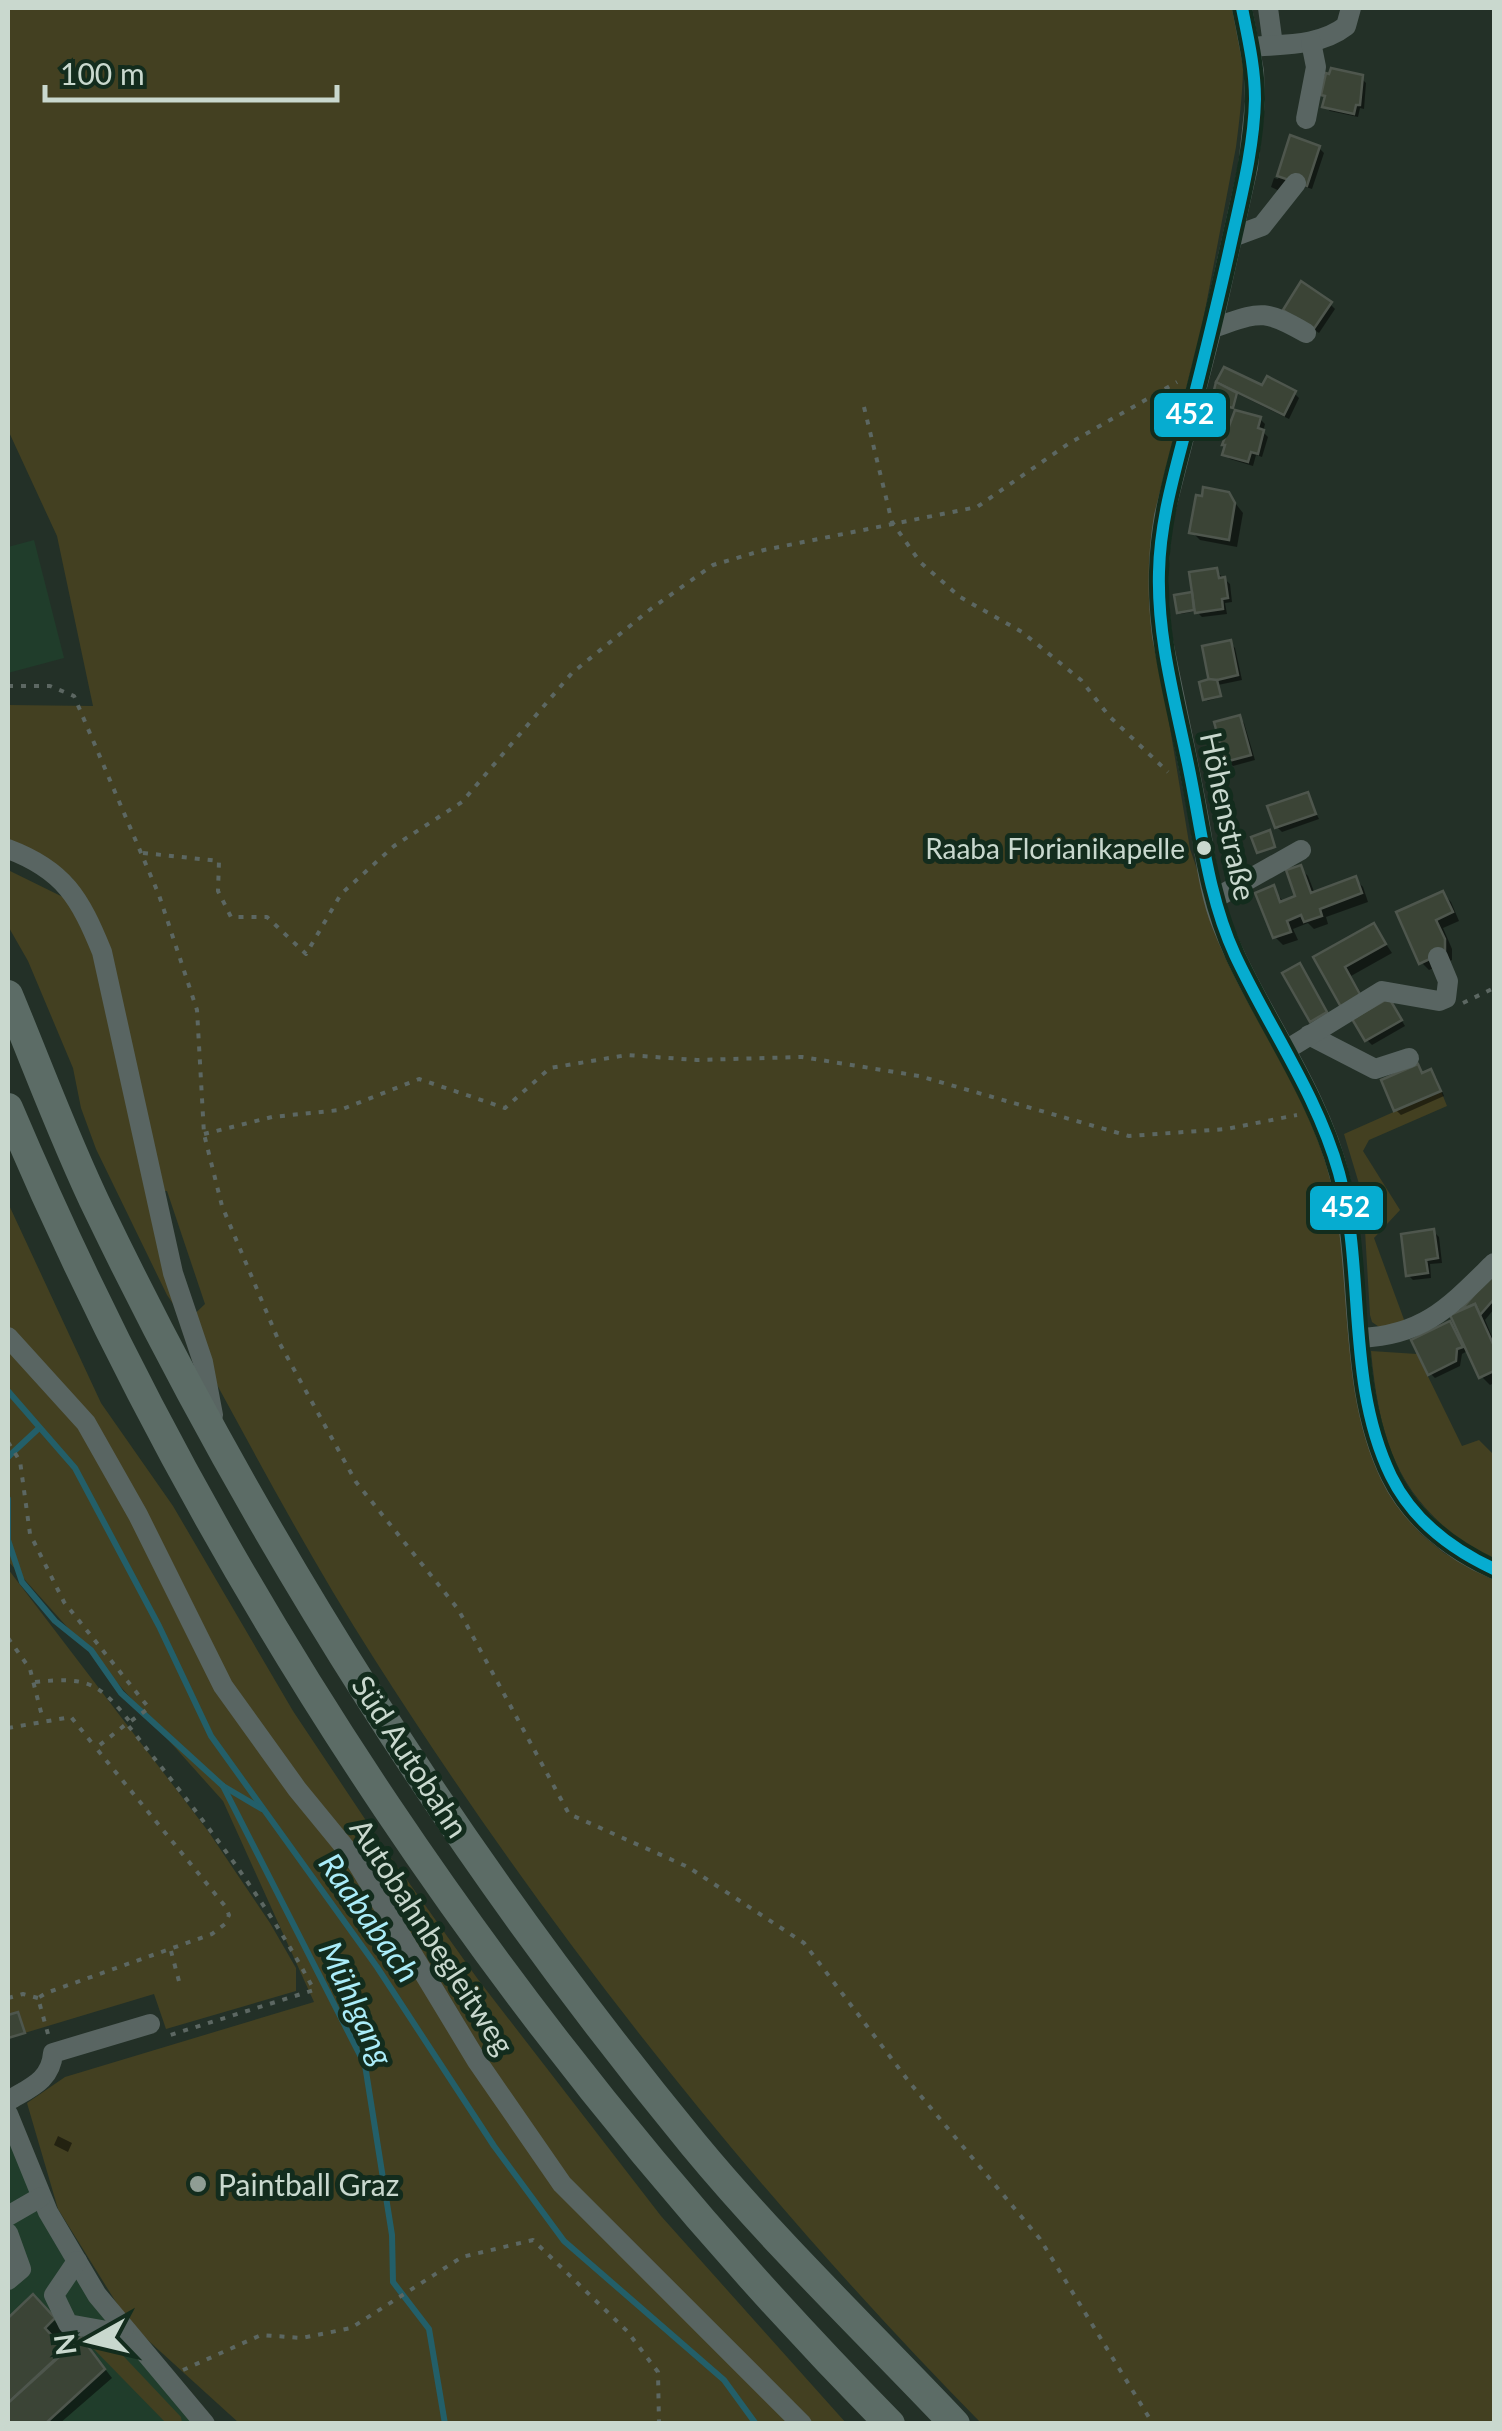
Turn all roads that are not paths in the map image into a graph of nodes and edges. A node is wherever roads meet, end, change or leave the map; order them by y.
1 (1242, 8) edge
2 (1268, 8) edge
3 (1351, 8) edge
4 (1311, 42) junction
5 (1272, 45) junction
6 (1250, 47) junction
7 (1306, 119) dead end
8 (1296, 182) dead end
9 (1234, 236) junction
10 (1212, 328) junction
11 (1306, 334) dead end
12 (8, 849) edge
13 (1301, 850) dead end
14 (1214, 899) junction
15 (1438, 957) dead end
16 (8, 995) edge
17 (1309, 1035) junction
18 (1286, 1050) junction
19 (1409, 1058) dead end
20 (8, 1108) edge
21 (1494, 1263) edge
22 (8, 1337) edge
23 (1360, 1338) junction
24 (218, 1438) junction
25 (1494, 1569) edge
26 (157, 2030) road end
27 (8, 2101) edge
28 (8, 2114) edge
29 (41, 2197) junction
30 (8, 2216) edge
31 (8, 2232) edge
32 (77, 2261) junction
33 (8, 2280) edge
34 (124, 2328) junction
35 (789, 2416) edge
36 (205, 2424) edge
37 (802, 2424) edge
38 (890, 2424) edge
39 (956, 2424) edge

1 - 6 street, Höhenstraße
2 - 5 street
3 - 4 street
4 - 5 street
4 - 7 street
5 - 6 street
6 - 9 street, Höhenstraße
8 - 9 street
9 - 10 street, Höhenstraße
10 - 11 street
10 - 14 street, Höhenstraße
12 - 24 street
13 - 14 street
14 - 18 street, Höhenstraße
15 - 17 street
16 - 24 highway, Süd Autobahn
17 - 18 street
17 - 19 street
18 - 23 street, Höhenstraße
20 - 38 highway, Süd Autobahn
21 - 23 street
22 - 35 street, Autobahnbegleitweg
23 - 25 street, Höhenstraße
24 - 39 highway, Süd Autobahn
26 - 27 street
28 - 29 street
29 - 30 street
29 - 32 street
31 - 33 street
32 - 34 street
32 - 34 street
34 - 36 street
35 - 37 street, Autobahnbegleitweg

